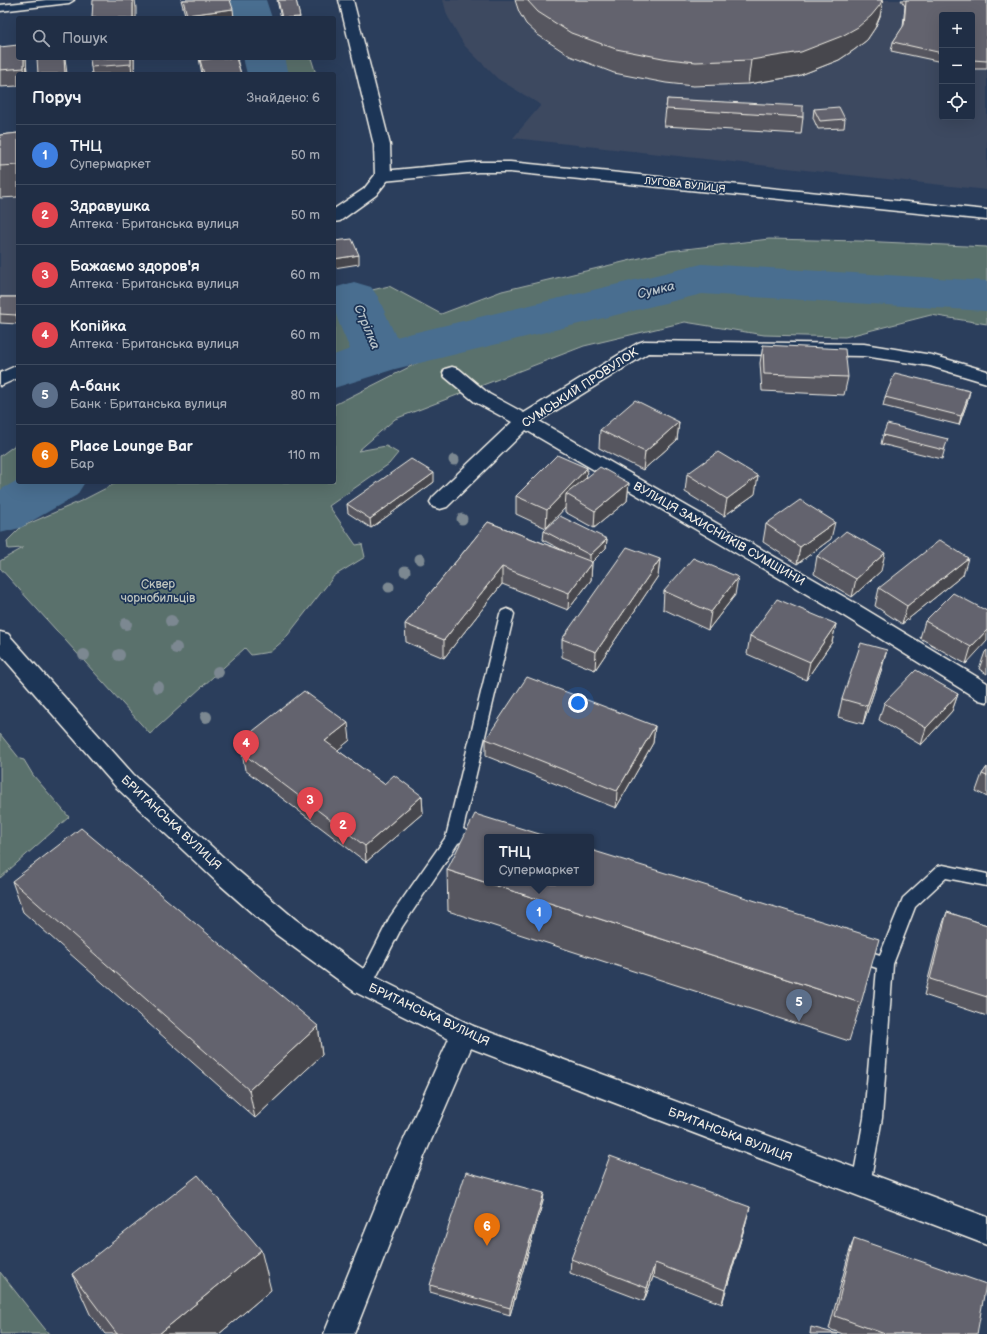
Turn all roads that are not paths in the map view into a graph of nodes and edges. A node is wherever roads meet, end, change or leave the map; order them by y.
1 (69, 0) edge
2 (346, 0) edge
3 (0, 8) edge
4 (383, 176) junction
5 (987, 215) edge
6 (336, 216) edge
7 (16, 372) edge
8 (452, 373) dead end
9 (987, 378) edge
10 (0, 380) edge
11 (525, 421) junction
12 (440, 502) dead end
13 (507, 614) dead end
14 (0, 640) edge
15 (987, 694) edge
16 (474, 831) edge
17 (453, 839) junction
18 (987, 880) edge
19 (840, 949) edge
20 (885, 964) junction
21 (364, 984) junction
22 (464, 1034) junction
23 (861, 1184) junction
24 (987, 1231) edge
25 (339, 1334) edge

1 - 3 lane
2 - 4 street
4 - 5 street, ЛУГОВА ВУЛИЦЯ
4 - 6 street
7 - 10 street
8 - 11 street, ВУЛИЦЯ ЗАХИСНИКІВ СУМЩИНИ
9 - 11 street, СУМСЬКИЙ ПРОВУЛОК
11 - 12 street, СУМСЬКИЙ ПРОВУЛОК
11 - 15 street, ВУЛИЦЯ ЗАХИСНИКІВ СУМЩИНИ
13 - 17 lane
14 - 21 street, БРИТАНСЬКА ВУЛИЦЯ
16 - 17 lane
17 - 21 lane
18 - 20 lane
19 - 20 lane
20 - 23 lane
21 - 22 street, БРИТАНСЬКА ВУЛИЦЯ
22 - 23 street, БРИТАНСЬКА ВУЛИЦЯ
22 - 25 street
23 - 24 street, БРИТАНСЬКА ВУЛИЦЯ

